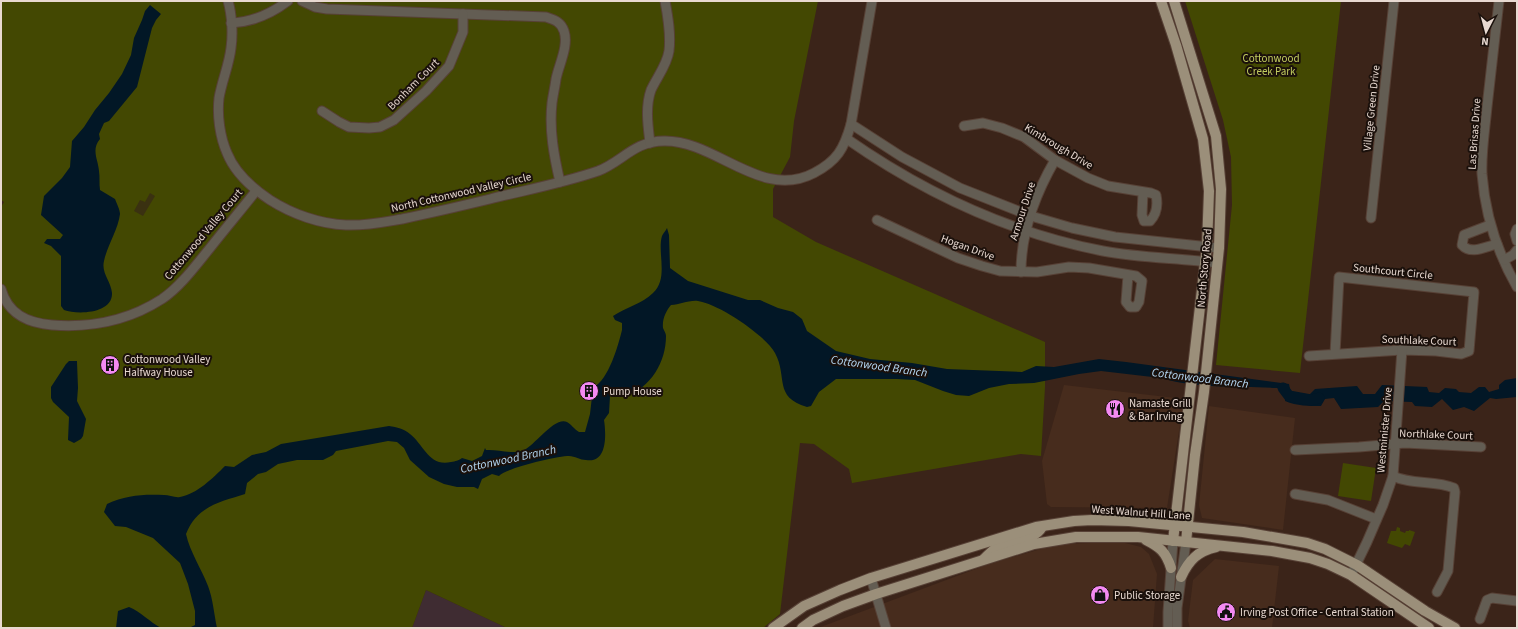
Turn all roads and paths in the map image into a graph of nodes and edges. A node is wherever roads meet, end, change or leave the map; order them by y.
1 (228, 1) edge
2 (288, 1) edge
3 (302, 1) edge
4 (665, 1) edge
5 (872, 1) edge
6 (1161, 1) edge
7 (1174, 1) edge
8 (1394, 1) edge
9 (1499, 1) edge
10 (463, 14) junction
11 (231, 22) junction
12 (322, 110) dead end
13 (852, 124) junction
14 (964, 126) dead end
15 (847, 139) junction
16 (650, 143) junction
17 (1055, 160) junction
18 (560, 182) junction
19 (256, 191) junction
20 (1143, 192) dead end
21 (1209, 213) junction
22 (1221, 213) junction
23 (1031, 216) junction
24 (1371, 218) dead end
25 (877, 220) dead end
26 (1062, 225) junction
27 (1490, 226) junction
28 (1517, 229) edge
29 (1027, 231) junction
30 (1111, 236) junction
31 (1058, 240) junction
32 (1152, 240) junction
33 (1517, 241) edge
34 (1497, 244) junction
35 (1207, 246) junction
36 (1219, 248) junction
37 (1109, 252) junction
38 (1516, 253) edge
39 (1149, 256) junction
40 (1504, 260) junction
41 (1205, 262) junction
42 (1217, 264) junction
43 (1021, 272) junction
44 (1514, 274) edge
45 (1128, 275) dead end
46 (1517, 287) edge
47 (1, 289) edge
48 (1474, 292) joint
49 (1402, 350) junction
50 (1335, 354) junction
51 (1309, 356) dead end
52 (1396, 444) junction
53 (1482, 447) dead end
54 (1295, 450) dead end
55 (1184, 453) junction
56 (1195, 455) junction
57 (1393, 476) junction
58 (1295, 494) dead end
59 (1376, 518) junction
60 (1174, 525) junction
61 (1042, 526) junction
62 (1187, 526) junction
63 (1138, 537) junction
64 (1173, 541) junction
65 (1186, 542) junction
66 (1222, 546) junction
67 (983, 560) junction
68 (1357, 565) junction
69 (1171, 568) junction
70 (1351, 575) junction
71 (1181, 577) junction
72 (871, 578) junction
73 (1437, 592) dead end
74 (876, 594) junction
75 (1517, 601) edge
76 (1480, 619) dead end
77 (1425, 626) edge
78 (773, 628) edge
79 (802, 628) edge
80 (886, 628) edge
81 (1168, 628) edge
82 (1177, 628) edge
83 (1442, 628) edge
84 (1455, 628) edge

1 - 11 street, North Cottonwood Valley Circle
2 - 11 street
3 - 10 street
4 - 16 street
5 - 13 street, North Cottonwood Valley Circle
6 - 21 main road, North Story Road
7 - 22 main road, North Story Road
8 - 24 street, Village Green Drive
9 - 27 street, Las Brisas Drive
10 - 12 street, Bonham Court
10 - 18 street
11 - 19 street, North Cottonwood Valley Circle
13 - 15 street, North Cottonwood Valley Circle
13 - 23 street
14 - 17 street, Kimbrough Drive
15 - 16 street, North Cottonwood Valley Circle
15 - 29 street
16 - 18 street, North Cottonwood Valley Circle
17 - 20 street, Kimbrough Drive
17 - 23 street, Armour Drive
18 - 19 street, North Cottonwood Valley Circle
19 - 47 street, Cottonwood Valley Court
21 - 22 main road
21 - 35 main road, North Story Road
22 - 36 main road, North Story Road
23 - 26 street
23 - 29 street, Armour Drive
25 - 43 street, Hogan Drive
26 - 30 street
26 - 31 street
27 - 34 street, Las Brisas Drive
27 - 34 street
28 - 33 street
29 - 31 street
29 - 43 street, Armour Drive
30 - 32 street
30 - 37 street
31 - 37 street
32 - 35 street
32 - 39 street
34 - 40 street, Las Brisas Drive
35 - 36 street
35 - 41 main road, North Story Road
36 - 42 main road, North Story Road
37 - 39 street
38 - 40 street
39 - 41 street
40 - 44 street, Las Brisas Drive
41 - 42 street
41 - 55 main road, North Story Road
42 - 56 main road, North Story Road
43 - 45 street, Hogan Drive
44 - 46 street, Las Brisas Drive
48 - 49 street, Southlake Court
48 - 50 street, Southcourt Circle
49 - 50 street, Southlake Court
49 - 52 street, Westminister Drive
50 - 51 street, Southlake Court
52 - 53 street, Northlake Court
52 - 54 street, Northlake Court
52 - 57 street, Westminister Drive
55 - 56 main road
55 - 60 main road, North Story Road
56 - 62 main road, North Story Road
57 - 59 street, Westminister Drive
57 - 73 street
58 - 59 street
59 - 68 street, Westminister Drive
60 - 61 main road, West Walnut Hill Lane
60 - 62 main road, West Walnut Hill Lane
60 - 64 main road, North Story Road
61 - 67 main road
61 - 72 main road, West Walnut Hill Lane
62 - 65 main road, North Story Road
62 - 68 main road, West Walnut Hill Lane
63 - 64 main road
63 - 67 main road
63 - 69 main road
64 - 65 main road
64 - 69 street
65 - 66 main road
65 - 71 street
66 - 70 main road
66 - 71 main road
67 - 74 main road
68 - 70 street, Westminister Drive
68 - 84 main road, West Walnut Hill Lane
69 - 81 street
70 - 77 main road
71 - 82 street
72 - 74 street
72 - 78 main road, West Walnut Hill Lane
74 - 79 main road
74 - 80 street
75 - 76 street
77 - 83 main road

